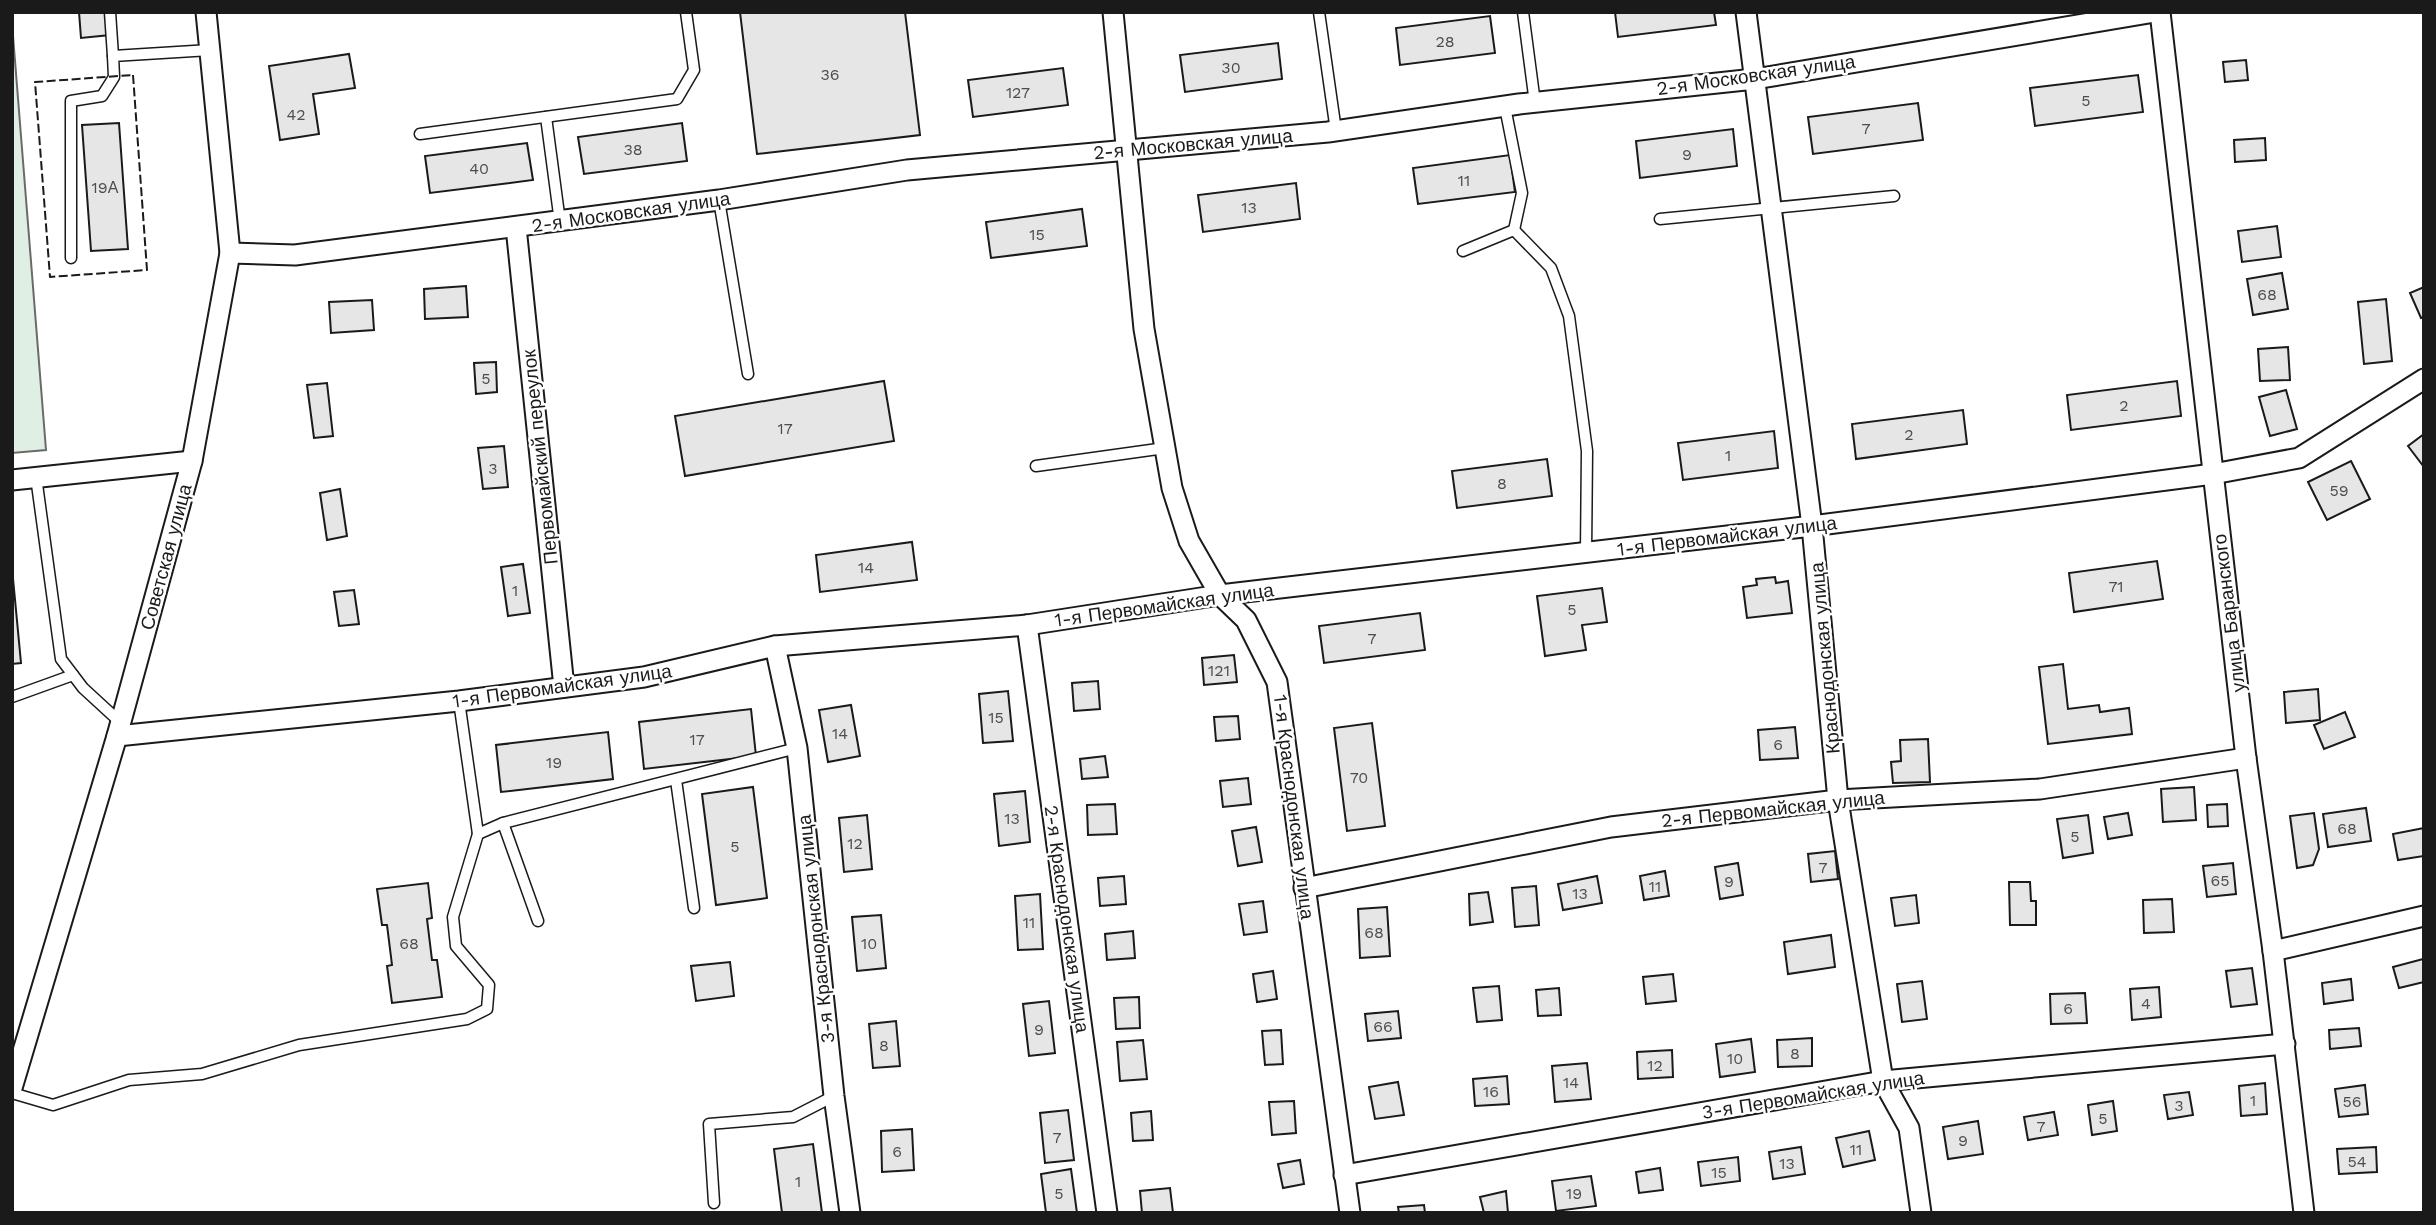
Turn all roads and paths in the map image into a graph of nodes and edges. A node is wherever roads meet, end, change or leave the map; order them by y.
1 (110, 12) edge
2 (206, 12) edge
3 (686, 12) edge
4 (1113, 12) edge
5 (1319, 12) edge
6 (1523, 12) edge
7 (1746, 12) edge
8 (2157, 12) edge
9 (209, 50) junction
10 (113, 56) junction
11 (1755, 79) junction
12 (1535, 103) junction
13 (1504, 107) junction
14 (546, 117) junction
15 (1336, 131) junction
16 (420, 134) dead end
17 (1127, 149) junction
18 (1894, 197) dead end
19 (719, 200) junction
20 (1772, 209) junction
21 (1660, 219) dead end
22 (560, 222) junction
23 (516, 228) junction
24 (1514, 230) junction
25 (1464, 251) dead end
26 (230, 253) junction
27 (71, 258) dead end
28 (748, 374) dead end
29 (2424, 379) edge
30 (1165, 448) junction
31 (192, 461) junction
32 (1036, 466) dead end
33 (2213, 474) junction
34 (36, 477) junction
35 (12, 480) edge
36 (1812, 526) junction
37 (1586, 553) junction
38 (1220, 595) junction
39 (1027, 625) junction
40 (775, 646) junction
41 (73, 675) junction
42 (564, 687) junction
43 (12, 697) edge
44 (459, 701) junction
45 (119, 729) junction
46 (797, 748) junction
47 (2246, 758) junction
48 (676, 780) junction
49 (1838, 800) junction
50 (503, 823) junction
51 (478, 834) junction
52 (1304, 888) junction
53 (694, 908) dead end
54 (2424, 916) edge
55 (538, 921) dead end
56 (2273, 951) junction
57 (2285, 1044) junction
58 (16, 1066) edge
59 (1884, 1081) junction
60 (12, 1090) edge
61 (834, 1096) junction
62 (1344, 1175) junction
63 (714, 1203) dead end
64 (850, 1213) edge
65 (1107, 1213) edge
66 (1350, 1213) edge
67 (1921, 1213) edge
68 (2304, 1213) edge

1 - 10 lane
2 - 9 street, Советская улица
3 - 14 lane
4 - 17 street, 1-я Краснодонская улица
5 - 15 lane
6 - 12 lane
7 - 11 street, Краснодонская улица
8 - 11 street, 2-я Московская улица
8 - 33 street, улица Баранского
9 - 10 lane
9 - 26 street, Советская улица
10 - 27 lane
11 - 12 street, 2-я Московская улица
11 - 20 street, Краснодонская улица
12 - 13 street, 2-я Московская улица
13 - 15 street, 2-я Московская улица
13 - 24 lane
14 - 16 lane
14 - 22 lane
15 - 17 street, 2-я Московская улица
17 - 19 street, 2-я Московская улица
17 - 30 street, 1-я Краснодонская улица
18 - 20 lane
19 - 22 street, 2-я Московская улица
19 - 28 lane
20 - 21 lane
20 - 36 street, Краснодонская улица
22 - 23 street, 2-я Московская улица
23 - 26 street, 2-я Московская улица
23 - 42 street, Первомайский переулок
24 - 25 lane
24 - 37 lane
26 - 31 street, Советская улица
29 - 33 street, 1-я Первомайская улица
30 - 32 lane
30 - 38 street, 1-я Краснодонская улица
31 - 34 street
31 - 45 street, Советская улица
33 - 36 street, 1-я Первомайская улица
33 - 47 street, улица Баранского
34 - 35 street
34 - 41 lane
36 - 37 street, 1-я Первомайская улица
36 - 49 street, Краснодонская улица
37 - 38 street, 1-я Первомайская улица
38 - 39 street, 1-я Первомайская улица
38 - 52 street, 1-я Краснодонская улица
39 - 40 street, 1-я Первомайская улица
39 - 65 street, 2-я Краснодонская улица
40 - 42 street, 1-я Первомайская улица
40 - 46 street, 3-я Краснодонская улица
41 - 43 lane
41 - 45 lane
42 - 44 street, 1-я Первомайская улица
44 - 45 street, 1-я Первомайская улица
44 - 51 lane
45 - 58 street, Советская улица
46 - 48 lane
46 - 61 street, 3-я Краснодонская улица
47 - 49 street, 2-я Первомайская улица
47 - 56 street, улица Баранского
48 - 50 lane
48 - 53 lane
49 - 52 street, 2-я Первомайская улица
49 - 59 street, Краснодонская улица
50 - 51 lane
50 - 55 lane
51 - 60 lane
52 - 62 street, 1-я Краснодонская улица
54 - 56 street
56 - 57 street, улица Баранского
57 - 59 street, 3-я Первомайская улица
57 - 68 street, улица Баранского
58 - 60 street, Советская улица
59 - 62 street, 3-я Первомайская улица
59 - 67 street, Краснодонская улица
61 - 63 lane
61 - 64 street, 3-я Краснодонская улица
62 - 66 street, 1-я Краснодонская улица

